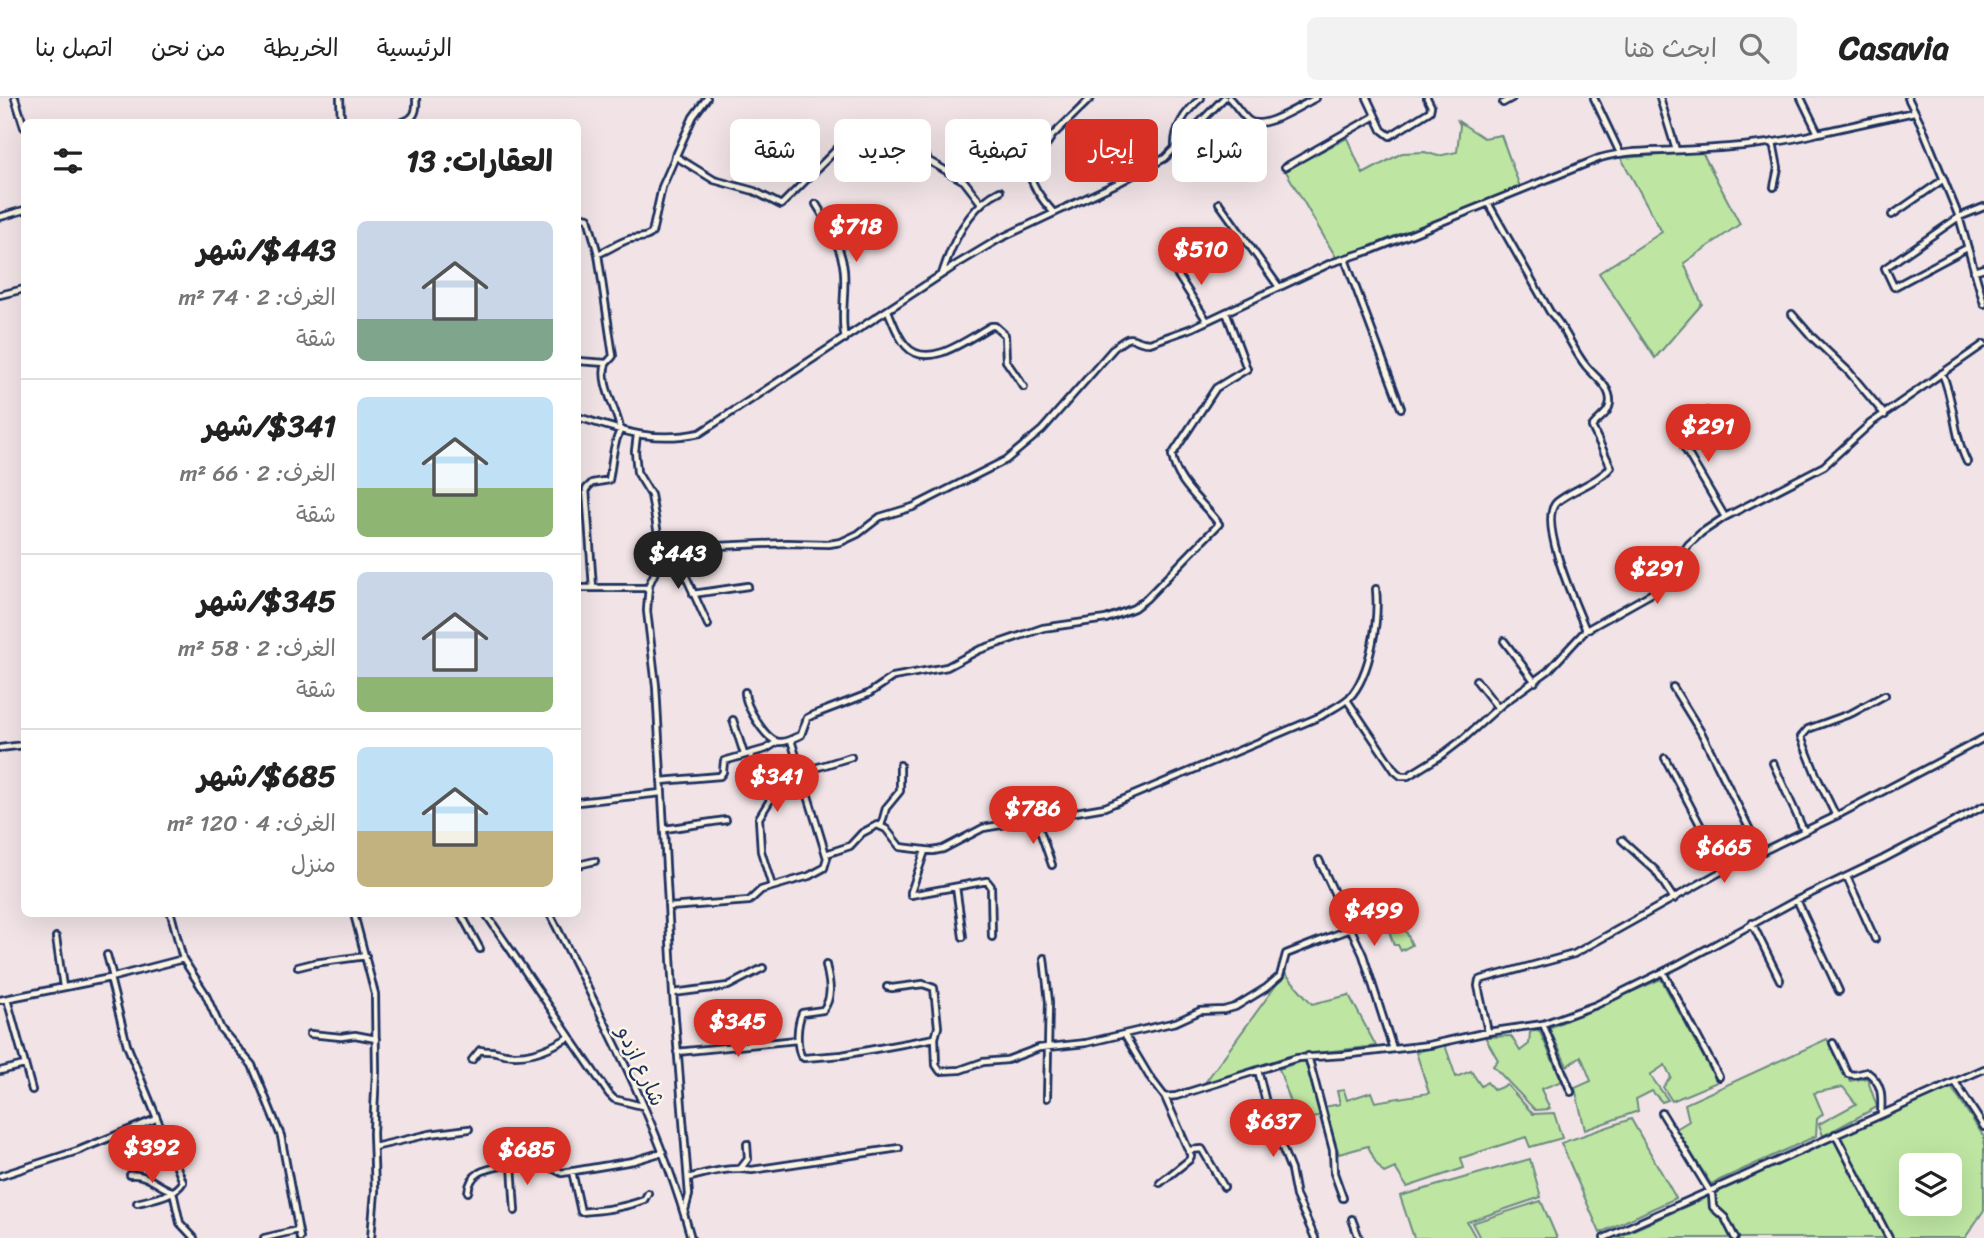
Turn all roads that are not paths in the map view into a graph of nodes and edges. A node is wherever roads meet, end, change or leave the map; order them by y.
1 (15, 98) edge
2 (340, 98) edge
3 (416, 98) edge
4 (707, 98) edge
5 (1091, 98) edge
6 (1201, 98) edge
7 (1224, 98) edge
8 (1230, 98) edge
9 (1315, 98) edge
10 (1374, 98) edge
11 (1427, 98) edge
12 (1512, 98) edge
13 (1594, 98) edge
14 (1660, 98) edge
15 (1801, 98) edge
16 (1908, 98) edge
17 (1368, 99) edge
18 (1503, 103) dead end
19 (1914, 112) junction
20 (1376, 116) junction
21 (22, 119) edge
22 (341, 119) edge
23 (411, 119) edge
24 (1184, 119) edge
25 (1203, 119) edge
26 (1818, 133) junction
27 (1773, 142) junction
28 (1676, 150) junction
29 (1172, 151) edge
30 (834, 152) edge
31 (1620, 153) junction
32 (675, 156) junction
33 (931, 162) edge
34 (1285, 167) dead end
35 (1944, 179) junction
36 (1773, 187) dead end
37 (1000, 191) dead end
38 (981, 203) junction
39 (1219, 203) dead end
40 (1488, 203) junction
41 (816, 204) dead end
42 (1984, 207) edge
43 (21, 211) edge
44 (1054, 212) junction
45 (1892, 215) dead end
46 (0, 217) edge
47 (581, 217) edge
48 (1959, 218) junction
49 (1967, 248) junction
50 (598, 254) junction
51 (1345, 259) junction
52 (1172, 266) dead end
53 (1984, 268) edge
54 (1974, 271) junction
55 (941, 275) junction
56 (1279, 287) junction
57 (21, 290) edge
58 (0, 295) edge
59 (1984, 304) edge
60 (888, 311) junction
61 (1226, 312) junction
62 (1791, 314) dead end
63 (1207, 321) junction
64 (845, 339) junction
65 (1984, 344) edge
66 (581, 361) edge
67 (606, 363) junction
68 (1942, 373) junction
69 (1024, 387) dead end
70 (1401, 408) dead end
71 (1707, 411) dead end
72 (1885, 415) junction
73 (581, 417) edge
74 (620, 430) junction
75 (637, 435) junction
76 (1967, 462) dead end
77 (1725, 517) junction
78 (664, 556) junction
79 (748, 586) dead end
80 (581, 588) edge
81 (593, 588) junction
82 (649, 588) junction
83 (1376, 589) dead end
84 (693, 594) junction
85 (708, 625) dead end
86 (1587, 630) junction
87 (1504, 641) dead end
88 (1476, 680) dead end
89 (1535, 682) junction
90 (1673, 687) dead end
91 (745, 692) dead end
92 (1885, 695) dead end
93 (1347, 700) junction
94 (1498, 708) junction
95 (733, 720) dead end
96 (1984, 738) edge
97 (790, 740) junction
98 (778, 742) junction
99 (21, 745) edge
100 (0, 748) edge
101 (751, 753) junction
102 (744, 754) junction
103 (850, 757) dead end
104 (1665, 758) dead end
105 (1773, 763) dead end
106 (900, 765) dead end
107 (802, 772) junction
108 (661, 781) junction
109 (662, 793) junction
110 (581, 803) edge
111 (1984, 806) edge
112 (1836, 816) junction
113 (1036, 819) junction
114 (726, 820) dead end
115 (881, 825) junction
116 (665, 829) junction
117 (1804, 831) junction
118 (1622, 840) dead end
119 (925, 851) junction
120 (1761, 852) junction
121 (826, 855) junction
122 (1320, 860) dead end
123 (596, 861) dead end
124 (581, 864) edge
125 (1052, 865) dead end
126 (1724, 870) junction
127 (1847, 877) junction
128 (772, 886) junction
129 (956, 887) junction
130 (1674, 899) junction
131 (1797, 900) junction
132 (669, 907) junction
133 (172, 917) edge
134 (355, 917) edge
135 (463, 917) edge
136 (488, 917) edge
137 (551, 917) edge
138 (1752, 923) junction
139 (1350, 929) junction
140 (56, 937) dead end
141 (963, 937) dead end
142 (992, 937) dead end
143 (1875, 939) dead end
144 (480, 949) dead end
145 (107, 955) dead end
146 (366, 956) junction
147 (1044, 958) dead end
148 (183, 959) junction
149 (826, 965) dead end
150 (298, 967) dead end
151 (763, 968) dead end
152 (1663, 972) junction
153 (111, 978) junction
154 (1780, 980) dead end
155 (63, 987) junction
156 (887, 987) dead end
157 (1839, 991) dead end
158 (673, 993) junction
159 (8, 999) junction
160 (0, 1000) edge
161 (1543, 1024) junction
162 (1488, 1032) junction
163 (310, 1034) dead end
164 (1124, 1034) junction
165 (569, 1037) junction
166 (376, 1038) junction
167 (935, 1038) junction
168 (797, 1040) junction
169 (1833, 1043) dead end
170 (1047, 1046) junction
171 (1393, 1049) junction
172 (677, 1052) junction
173 (1308, 1056) junction
174 (472, 1060) dead end
175 (24, 1065) junction
176 (1984, 1069) edge
177 (1258, 1070) junction
178 (0, 1071) edge
179 (1719, 1077) dead end
180 (1955, 1082) junction
181 (32, 1090) dead end
182 (1571, 1092) dead end
183 (1166, 1097) junction
184 (1046, 1098) dead end
185 (642, 1106) junction
186 (1662, 1113) dead end
187 (1881, 1114) junction
188 (156, 1119) junction
189 (1984, 1127) edge
190 (469, 1129) dead end
191 (1835, 1134) junction
192 (747, 1144) dead end
193 (374, 1147) junction
194 (899, 1148) dead end
195 (1189, 1150) junction
196 (663, 1152) junction
197 (512, 1165) junction
198 (740, 1169) junction
199 (572, 1171) junction
200 (130, 1175) dead end
201 (0, 1176) edge
202 (688, 1178) junction
203 (1160, 1183) dead end
204 (1224, 1187) dead end
205 (1709, 1191) junction
206 (173, 1192) junction
207 (468, 1192) dead end
208 (648, 1192) dead end
209 (1343, 1198) dead end
210 (137, 1203) dead end
211 (515, 1211) dead end
212 (684, 1214) junction
213 (1352, 1219) dead end
214 (298, 1230) junction
215 (194, 1238) edge
216 (264, 1238) edge
217 (300, 1238) edge
218 (371, 1238) edge
219 (691, 1238) edge
220 (1315, 1238) edge
221 (1359, 1238) edge
222 (1604, 1238) edge
223 (1735, 1238) edge
224 (1889, 1238) edge

1 - 21 street
2 - 22 street
3 - 23 street
4 - 32 street
5 - 44 street
6 - 24 street
7 - 25 street
8 - 9 street
10 - 17 street
11 - 20 street
12 - 18 street
13 - 31 street
14 - 28 street
15 - 26 street
16 - 19 street
17 - 20 street
19 - 26 street
19 - 35 street
20 - 34 street
26 - 27 street
27 - 28 street
27 - 36 street
28 - 31 street
29 - 44 street
30 - 32 street
31 - 40 street
32 - 50 street
33 - 38 street
35 - 45 street
35 - 48 street
37 - 38 street
38 - 55 street
39 - 56 street
40 - 51 street
40 - 86 street
41 - 64 street
42 - 48 street
43 - 46 street
44 - 55 street
47 - 50 street
48 - 49 street
48 - 49 street
49 - 54 street
50 - 67 street
51 - 56 street
51 - 70 street
52 - 63 street
53 - 54 street
54 - 59 street
55 - 60 street
56 - 61 street
57 - 58 street
60 - 64 street
60 - 69 street
61 - 63 street
61 - 97 street
62 - 72 street
63 - 78 street
64 - 75 street
65 - 68 street
66 - 67 street
67 - 74 street
68 - 72 street
68 - 76 street
71 - 77 street
72 - 77 street
73 - 74 street
74 - 75 street
74 - 81 street
75 - 78 street
77 - 86 street
78 - 82 street
78 - 84 street
79 - 84 street
80 - 81 street
81 - 82 street
82 - 108 street
83 - 93 street
84 - 85 street
86 - 89 street
87 - 89 street
88 - 94 street
89 - 94 street
90 - 120 street
91 - 98 street
92 - 112 street
93 - 94 street
93 - 113 street
95 - 102 street
96 - 112 street
97 - 98 street
97 - 107 street
98 - 101 street
99 - 100 street
101 - 102 street
101 - 128 street
102 - 108 street
103 - 107 street
104 - 126 street
105 - 117 street
106 - 115 street
107 - 121 street
108 - 109 street
109 - 110 street
109 - 116 street
111 - 127 street
112 - 117 street
113 - 119 street
113 - 125 street
114 - 116 street
115 - 119 street
115 - 121 street
116 - 132 street
117 - 120 street
118 - 130 street
119 - 129 street
120 - 126 street
121 - 128 street
122 - 139 street
123 - 124 street
126 - 130 street
127 - 131 street
127 - 143 street
128 - 132 street
129 - 141 street
129 - 142 street
130 - 162 street
131 - 138 street
131 - 157 street
132 - 158 street
133 - 148 street
134 - 146 street
135 - 144 street
136 - 165 street
137 - 185 street, شارع ازدو
138 - 152 street
138 - 154 street
139 - 164 street
139 - 171 street
140 - 155 street
145 - 153 street
146 - 150 street
146 - 166 street
147 - 170 street
148 - 153 street
148 - 214 street
149 - 168 street
151 - 158 street
152 - 161 street
152 - 179 street
153 - 155 street
153 - 188 street
155 - 159 street
156 - 167 street
158 - 172 street
159 - 160 street
159 - 175 street
161 - 162 street
161 - 182 street
162 - 171 street
163 - 166 street
164 - 170 street
164 - 183 street
165 - 174 street
165 - 185 street
166 - 193 street
167 - 168 street
167 - 170 street
168 - 172 street
169 - 187 street
170 - 184 street
171 - 173 street
172 - 202 street
173 - 177 street
173 - 209 street
175 - 178 street
175 - 181 street
176 - 180 street
177 - 183 street
177 - 220 street
180 - 187 street
180 - 189 street
183 - 195 street
185 - 196 street, شارع ازدو
186 - 205 street
187 - 191 street
188 - 201 street
188 - 206 street
190 - 193 street
191 - 205 street
191 - 224 street
192 - 198 street
193 - 218 street
194 - 198 street
195 - 203 street
195 - 204 street
196 - 199 street
196 - 212 street, شارع ازدو
197 - 199 street
197 - 207 street
197 - 211 street
198 - 202 street
199 - 208 street
200 - 206 street
202 - 212 street
205 - 222 street
205 - 223 street
206 - 210 street
206 - 215 street
212 - 219 street, شارع ازدو
213 - 221 street
214 - 216 street
214 - 217 street

